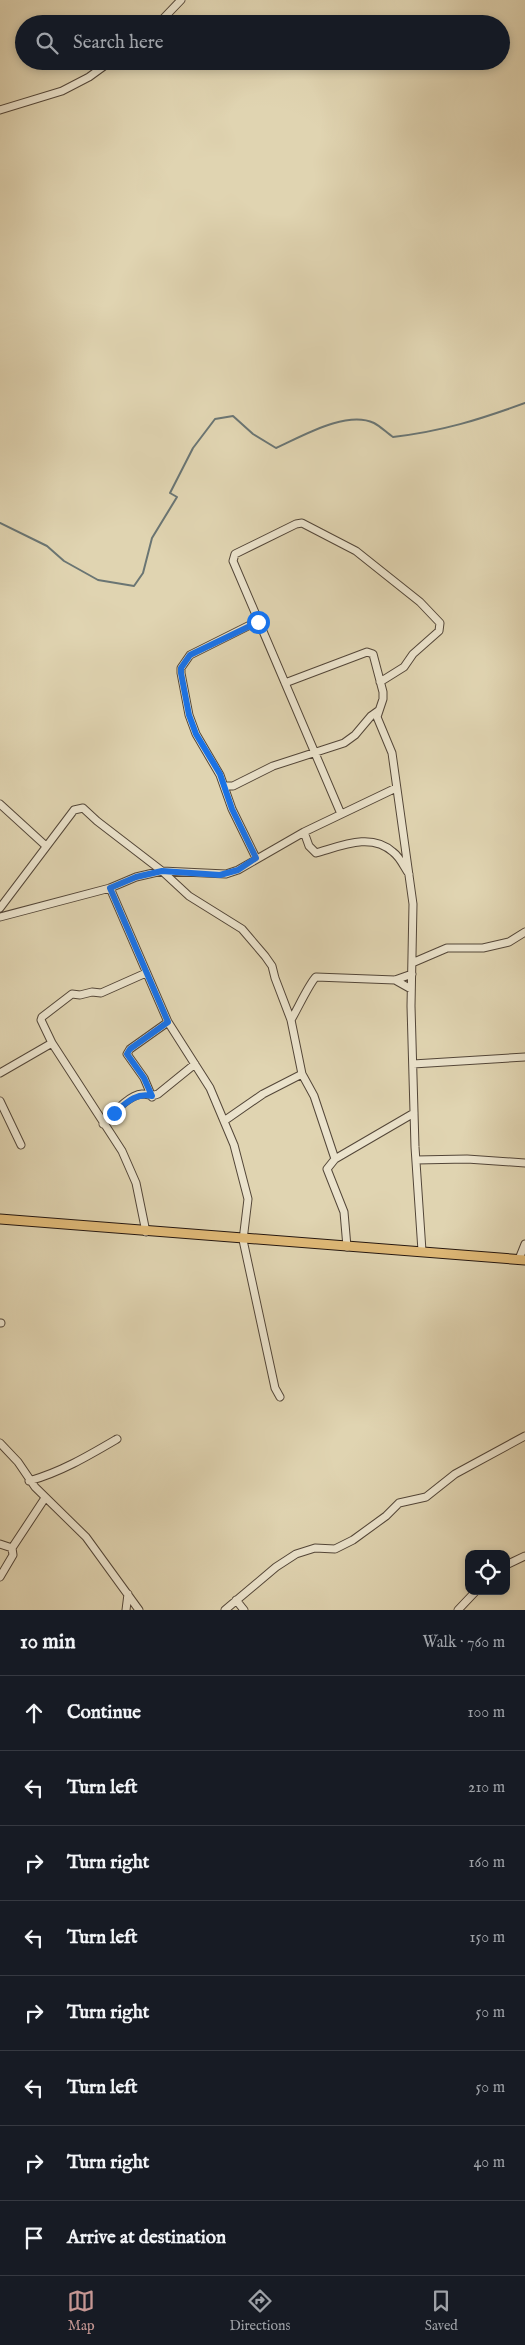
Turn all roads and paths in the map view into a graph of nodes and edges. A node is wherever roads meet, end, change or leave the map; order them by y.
1 (181, 0) edge
2 (167, 15) edge
3 (99, 70) edge
4 (0, 110) edge
5 (258, 622) junction
6 (380, 682) junction
7 (285, 683) junction
8 (378, 711) junction
9 (316, 752) junction
10 (226, 786) junction
11 (396, 788) junction
12 (0, 804) edge
13 (342, 814) junction
14 (304, 832) junction
15 (46, 846) junction
16 (256, 858) junction
17 (162, 871) junction
18 (410, 877) junction
19 (110, 888) junction
20 (0, 908) edge
21 (0, 916) edge
22 (525, 932) edge
23 (412, 963) junction
24 (146, 972) junction
25 (412, 974) junction
26 (395, 980) junction
27 (411, 989) junction
28 (292, 1020) junction
29 (168, 1022) junction
30 (52, 1043) junction
31 (525, 1057) edge
32 (195, 1064) junction
33 (413, 1064) junction
34 (0, 1073) edge
35 (302, 1074) junction
36 (152, 1096) junction
37 (0, 1101) edge
38 (414, 1113) junction
39 (224, 1121) junction
40 (103, 1124) junction
41 (21, 1145) dead end
42 (336, 1159) junction
43 (416, 1160) junction
44 (525, 1163) edge
45 (0, 1219) edge
46 (146, 1232) junction
47 (243, 1240) junction
48 (525, 1244) edge
49 (347, 1247) junction
50 (422, 1252) junction
51 (522, 1260) edge
52 (280, 1398) dead end
53 (525, 1436) edge
54 (117, 1440) dead end
55 (0, 1443) edge
56 (29, 1481) junction
57 (45, 1498) junction
58 (0, 1544) edge
59 (12, 1548) junction
60 (525, 1556) edge
61 (510, 1563) edge
62 (0, 1577) edge
63 (128, 1594) junction
64 (472, 1595) edge
65 (236, 1600) junction
66 (126, 1610) edge
67 (139, 1610) edge
68 (225, 1610) edge
69 (244, 1610) edge
70 (458, 1610) edge

1 - 2 street
3 - 4 street
5 - 6 street
5 - 7 street
5 - 10 street
6 - 7 street
6 - 8 street
7 - 9 street
8 - 9 street
8 - 11 street
9 - 10 street
9 - 13 street
10 - 16 street
11 - 13 street
11 - 18 street
12 - 15 street
13 - 14 street
14 - 16 street
14 - 18 street
15 - 17 street
15 - 20 street
16 - 17 street
17 - 19 street
17 - 28 street
18 - 23 street
19 - 21 street
19 - 24 street
22 - 23 street
23 - 25 street
24 - 29 street
24 - 30 street
25 - 26 street
25 - 27 street
26 - 27 street
26 - 28 street
27 - 33 street
28 - 35 street
29 - 32 street
29 - 36 street
30 - 34 street
30 - 40 street
31 - 33 street
32 - 36 street
32 - 39 street
33 - 38 street
35 - 39 street
35 - 42 street
36 - 40 street
37 - 41 street
38 - 42 street
38 - 43 street
39 - 47 street
40 - 46 street
42 - 49 street
43 - 44 street
43 - 50 street
45 - 46 main road
46 - 47 main road
47 - 49 main road
47 - 52 street
48 - 51 street
49 - 50 main road
50 - 51 main road
53 - 65 street
54 - 56 street
55 - 56 street
56 - 57 street
57 - 59 street
57 - 63 street
58 - 59 street
59 - 62 street
60 - 61 street
63 - 66 street
63 - 67 street
64 - 70 street
65 - 68 street
65 - 69 street

